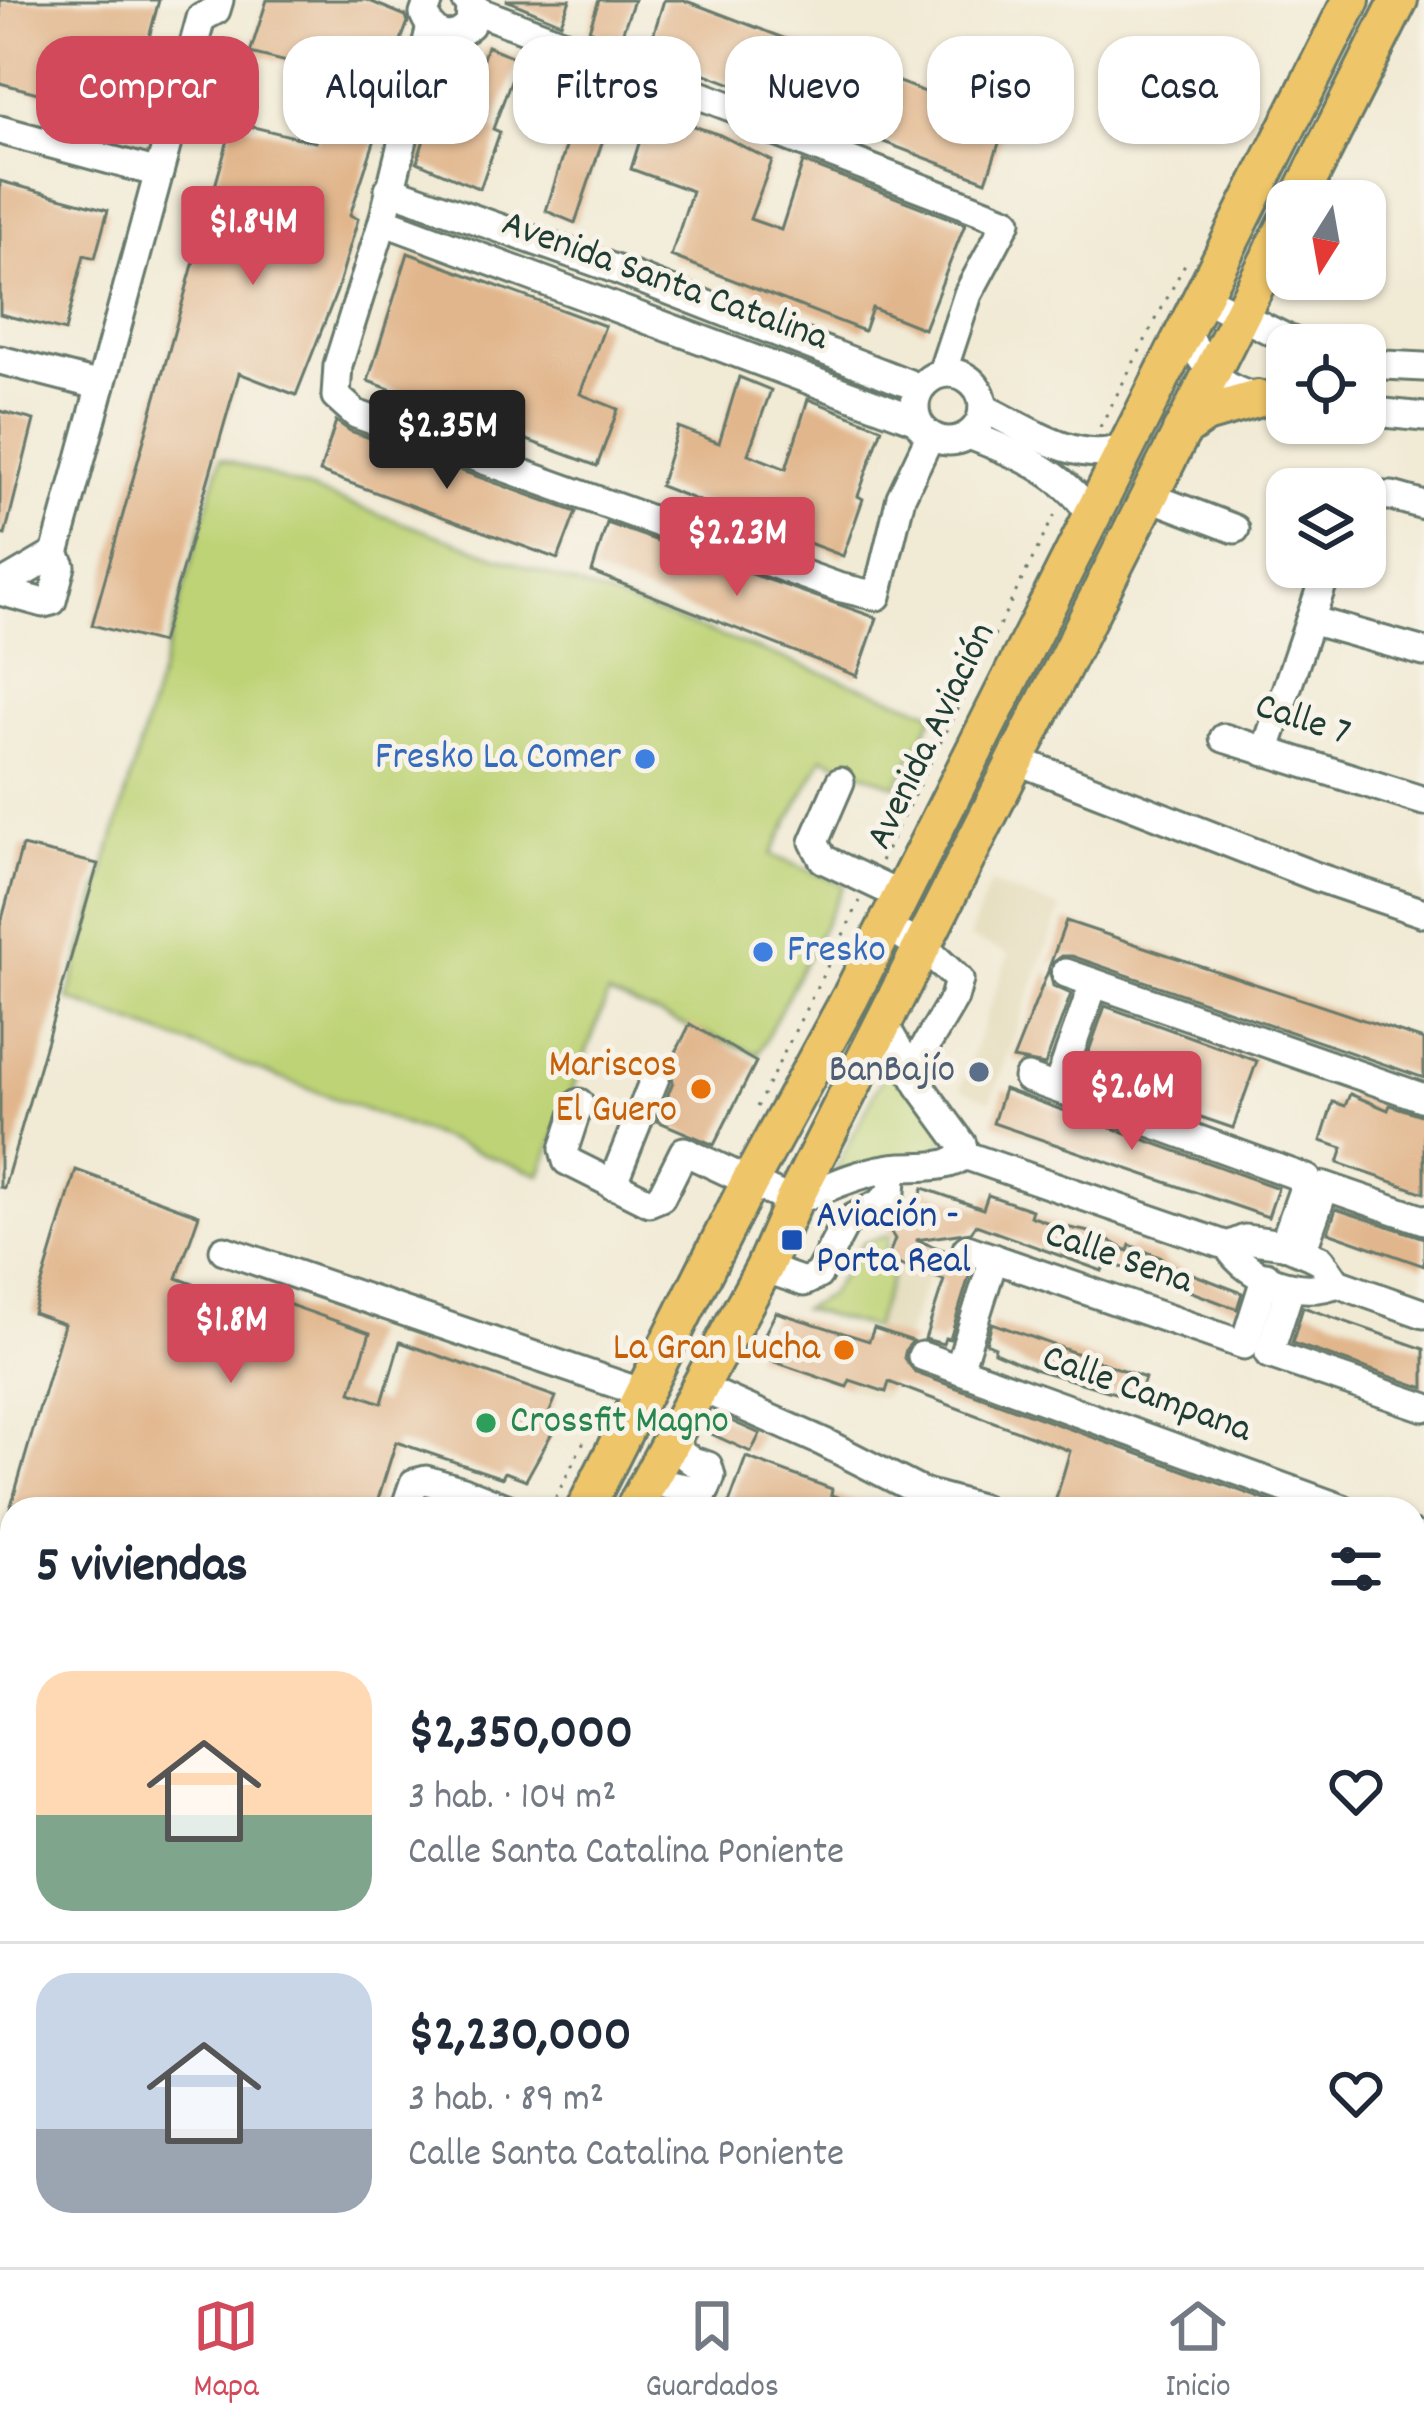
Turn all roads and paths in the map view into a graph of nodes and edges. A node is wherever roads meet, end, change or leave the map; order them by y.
1 (430, 0) edge
2 (1351, 0) edge
3 (1399, 0) edge
4 (204, 6) edge
5 (469, 11) edge
6 (430, 30) junction
7 (0, 130) edge
8 (159, 173) junction
9 (1309, 180) edge
10 (389, 189) junction
11 (383, 221) junction
12 (1197, 243) dead end
13 (607, 266) junction
14 (1266, 266) edge
15 (595, 297) junction
16 (1202, 297) junction
17 (1240, 319) junction
18 (1266, 330) edge
19 (1185, 331) junction
20 (0, 360) edge
21 (1386, 365) edge
22 (1424, 367) edge
23 (1210, 374) junction
24 (931, 381) junction
25 (100, 386) junction
26 (1266, 399) edge
27 (1266, 400) edge
28 (983, 408) junction
29 (1386, 413) edge
30 (1424, 416) edge
31 (923, 428) junction
32 (1181, 431) junction
33 (969, 435) junction
34 (1108, 443) junction
35 (1148, 496) junction
36 (1386, 496) edge
37 (1077, 505) junction
38 (1424, 505) edge
39 (1235, 529) dead end
40 (55, 554) junction
41 (0, 588) edge
42 (1321, 588) edge
43 (1310, 620) junction
44 (1023, 650) junction
45 (1424, 652) edge
46 (1061, 670) junction
47 (1224, 738) dead end
48 (1265, 752) junction
49 (1016, 760) junction
50 (840, 782) dead end
51 (1424, 801) edge
52 (878, 866) dead end
53 (885, 903) junction
54 (1424, 913) edge
55 (924, 947) junction
56 (1066, 973) dead end
57 (1094, 983) junction
58 (885, 1026) junction
59 (911, 1071) junction
60 (656, 1075) dead end
61 (1028, 1078) dead end
62 (1057, 1088) junction
63 (1424, 1097) edge
64 (579, 1103) dead end
65 (754, 1111) dead end
66 (964, 1154) junction
67 (893, 1168) junction
68 (750, 1181) junction
69 (612, 1185) junction
70 (793, 1202) junction
71 (1424, 1220) edge
72 (1228, 1246) junction
73 (1293, 1247) junction
74 (224, 1250) dead end
75 (764, 1268) junction
76 (1278, 1281) junction
77 (1337, 1283) junction
78 (1424, 1315) edge
79 (1256, 1349) junction
80 (922, 1356) dead end
81 (959, 1369) junction
82 (699, 1387) junction
83 (628, 1388) junction
84 (1424, 1407) edge
85 (676, 1432) junction
86 (409, 1497) edge
87 (455, 1497) edge
88 (555, 1497) edge
89 (589, 1497) edge
90 (643, 1497) edge
91 (645, 1497) edge
92 (939, 1497) edge
93 (1310, 1497) edge

1 - 6 street
2 - 16 main road, Avenida Aviación
3 - 9 main road
4 - 8 street
5 - 6 street
5 - 24 street
6 - 10 street
7 - 8 street
8 - 25 street
10 - 11 street
10 - 13 street, Avenida Santa Catalina
11 - 15 street, Avenida Santa Catalina
11 - 31 street
12 - 34 path
13 - 15 street
13 - 24 street, Avenida Santa Catalina
14 - 17 main road
15 - 31 street, Avenida Santa Catalina
16 - 17 street
16 - 19 main road, Avenida Aviación
17 - 18 street
17 - 23 main road
19 - 23 street
19 - 34 main road, Avenida Aviación
20 - 25 street
21 - 22 street
23 - 26 street
23 - 32 main road
24 - 28 street
24 - 31 street
25 - 40 street
27 - 32 main road
28 - 33 street
28 - 34 street
29 - 30 street
31 - 33 street
32 - 35 main road
33 - 37 street
34 - 37 main road, Avenida Aviación
35 - 39 street
35 - 46 main road
36 - 38 street
37 - 44 main road, Avenida Aviación
37 - 52 path
40 - 41 street
40 - 41 street
42 - 43 street
43 - 45 street
43 - 48 street
44 - 46 main road
44 - 53 main road, Avenida Aviación
46 - 49 main road
47 - 48 street, Calle 7
48 - 51 street, Calle 7
49 - 54 street
49 - 55 main road
50 - 53 street
53 - 55 street
53 - 65 path
53 - 68 main road, Avenida Aviación
55 - 58 main road
55 - 59 street
56 - 57 street
57 - 62 street
57 - 63 street
58 - 59 street
58 - 70 main road
59 - 66 street
60 - 69 street
61 - 62 street
62 - 73 street
64 - 69 street
66 - 67 street
66 - 72 street
67 - 70 street
67 - 75 street
68 - 69 street
68 - 70 street
68 - 83 main road, Avenida Aviación
70 - 75 main road
71 - 73 street
72 - 73 street
72 - 76 street
73 - 77 street
74 - 83 street
75 - 82 main road
76 - 77 street
76 - 79 street
77 - 78 street
79 - 81 street, Calle Sena
79 - 84 street, Calle Sena
80 - 81 street, Calle Campana
81 - 93 street, Calle Campana
82 - 85 main road
82 - 92 street
83 - 88 path
83 - 89 main road, Avenida Aviación
85 - 90 main road
85 - 91 street
86 - 87 street

